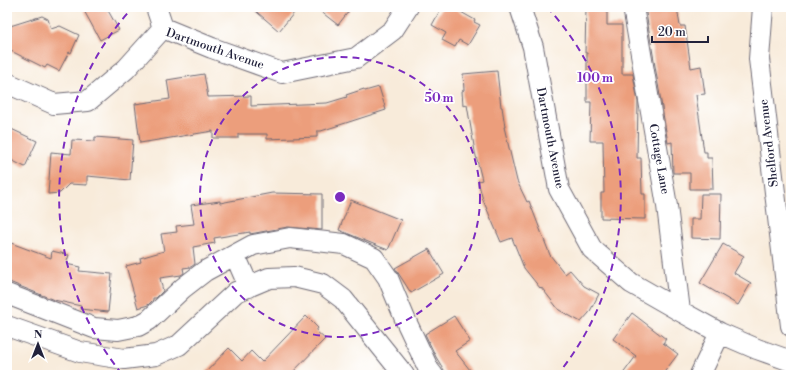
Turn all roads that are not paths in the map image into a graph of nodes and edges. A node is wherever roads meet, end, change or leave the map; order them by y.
1 (156, 7) edge
2 (408, 7) edge
3 (520, 7) edge
4 (633, 7) edge
5 (763, 7) edge
6 (163, 28) junction
7 (7, 83) edge
8 (235, 254) junction
9 (249, 287) junction
10 (7, 294) edge
11 (680, 311) junction
12 (7, 326) edge
13 (791, 326) edge
14 (720, 333) junction
15 (791, 360) edge
16 (404, 375) edge
17 (433, 375) edge
18 (700, 375) edge

1 - 6 street
2 - 6 street, Dartmouth Avenue
3 - 11 street, Dartmouth Avenue
4 - 11 street, Cottage Lane
5 - 13 street, Shelford Avenue
6 - 7 street, Dartmouth Avenue
8 - 9 street
8 - 10 street
8 - 17 street
9 - 12 street
9 - 16 street
11 - 14 street, Dartmouth Avenue
14 - 15 street, Dartmouth Avenue
14 - 18 street

